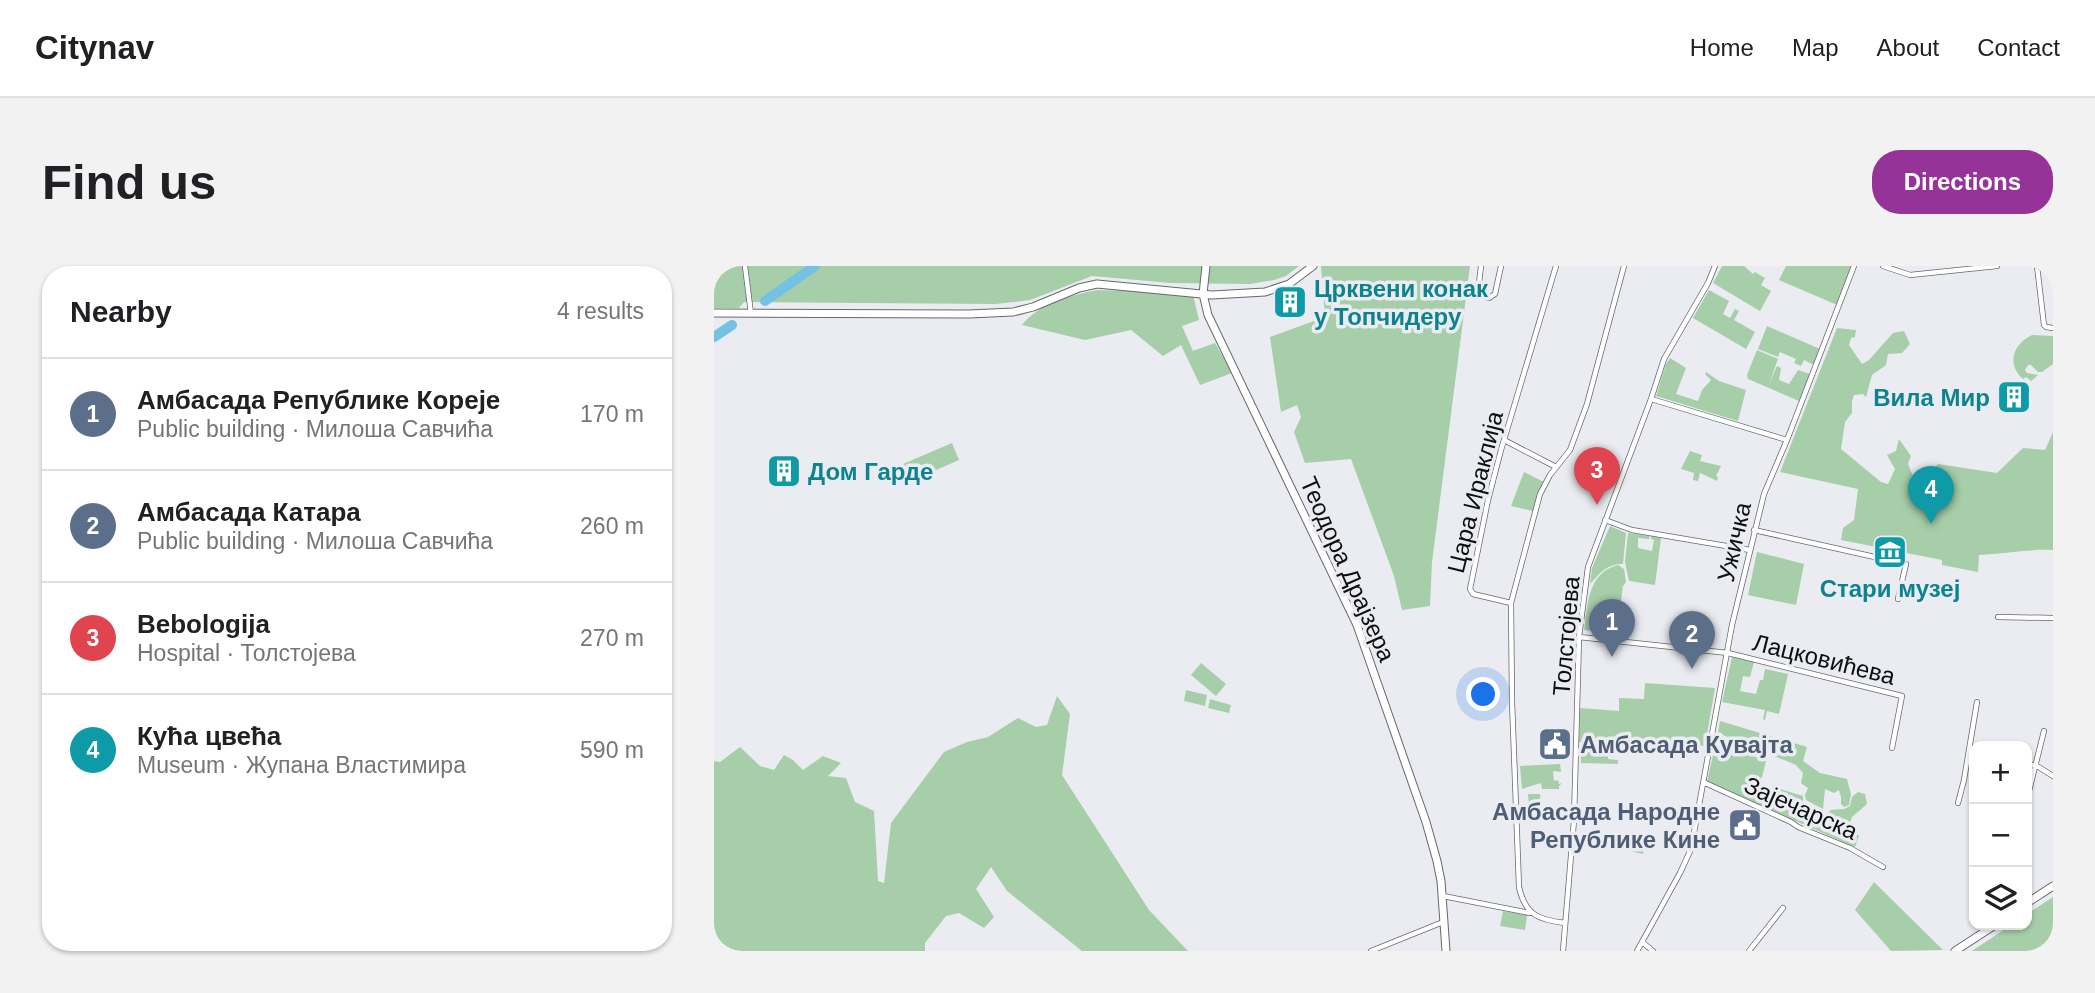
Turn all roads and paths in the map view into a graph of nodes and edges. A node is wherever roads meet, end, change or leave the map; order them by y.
1 (745, 266) edge
2 (1206, 266) edge
3 (1313, 266) edge
4 (1481, 266) edge
5 (1501, 266) edge
6 (1556, 266) edge
7 (1624, 266) edge
8 (1715, 266) edge
9 (1854, 266) edge
10 (1883, 266) edge
11 (1997, 266) edge
12 (2037, 266) edge
13 (1203, 294) junction
14 (714, 313) edge
15 (751, 314) junction
16 (2053, 328) edge
17 (1651, 399) junction
18 (1504, 440) junction
19 (1787, 440) junction
20 (1556, 467) junction
21 (1605, 520) junction
22 (1755, 530) junction
23 (1750, 550) junction
24 (1898, 599) dead end
25 (1511, 603) junction
26 (1998, 617) dead end
27 (2053, 618) edge
28 (1579, 637) junction
29 (1728, 653) junction
30 (1977, 702) dead end
31 (2044, 731) dead end
32 (1973, 741) edge
33 (1892, 748) dead end
34 (1969, 762) edge
35 (2032, 765) edge
36 (2037, 766) junction
37 (2053, 776) edge
38 (1703, 782) junction
39 (2032, 782) edge
40 (1958, 803) dead end
41 (1883, 867) dead end
42 (2053, 886) edge
43 (1442, 896) junction
44 (2032, 900) edge
45 (1783, 908) dead end
46 (1532, 913) junction
47 (1444, 921) junction
48 (1565, 923) junction
49 (1986, 930) edge
50 (1642, 942) junction
51 (1371, 951) edge
52 (1446, 951) edge
53 (1563, 951) edge
54 (1637, 951) edge
55 (1653, 951) edge
56 (1749, 951) edge
57 (1955, 951) edge

1 - 15 street
2 - 13 main road
3 - 13 main road
4 - 5 street
6 - 18 street, Цара Ираклија
7 - 20 street
8 - 17 street, Толстојева
9 - 19 street, Ужичка
10 - 11 street
12 - 16 street
13 - 15 main road
13 - 43 main road, Теодора Драјзера
14 - 15 main road
17 - 19 street
17 - 21 street, Толстојева
18 - 20 street
18 - 25 street, Цара Ираклија
19 - 22 street, Ужичка
20 - 25 street
21 - 23 street
21 - 28 street, Толстојева
22 - 23 street, Ужичка
22 - 24 street
23 - 29 street, Ужичка
25 - 46 street
26 - 27 street
28 - 29 street
28 - 48 street, Толстојева
29 - 33 street, Лацковићева
29 - 38 street, Ужичка
30 - 32 street
31 - 36 street
34 - 40 street
35 - 36 street
36 - 37 street
36 - 39 street
38 - 41 street, Зајечарска
38 - 50 street, Ужичка
42 - 44 main road
43 - 46 street
43 - 47 main road, Теодора Драјзера
45 - 56 street
46 - 48 street
47 - 51 street
47 - 52 main road, Теодора Драјзера
48 - 53 street, Толстојева
49 - 57 main road
50 - 54 street, Ужичка
50 - 55 street

